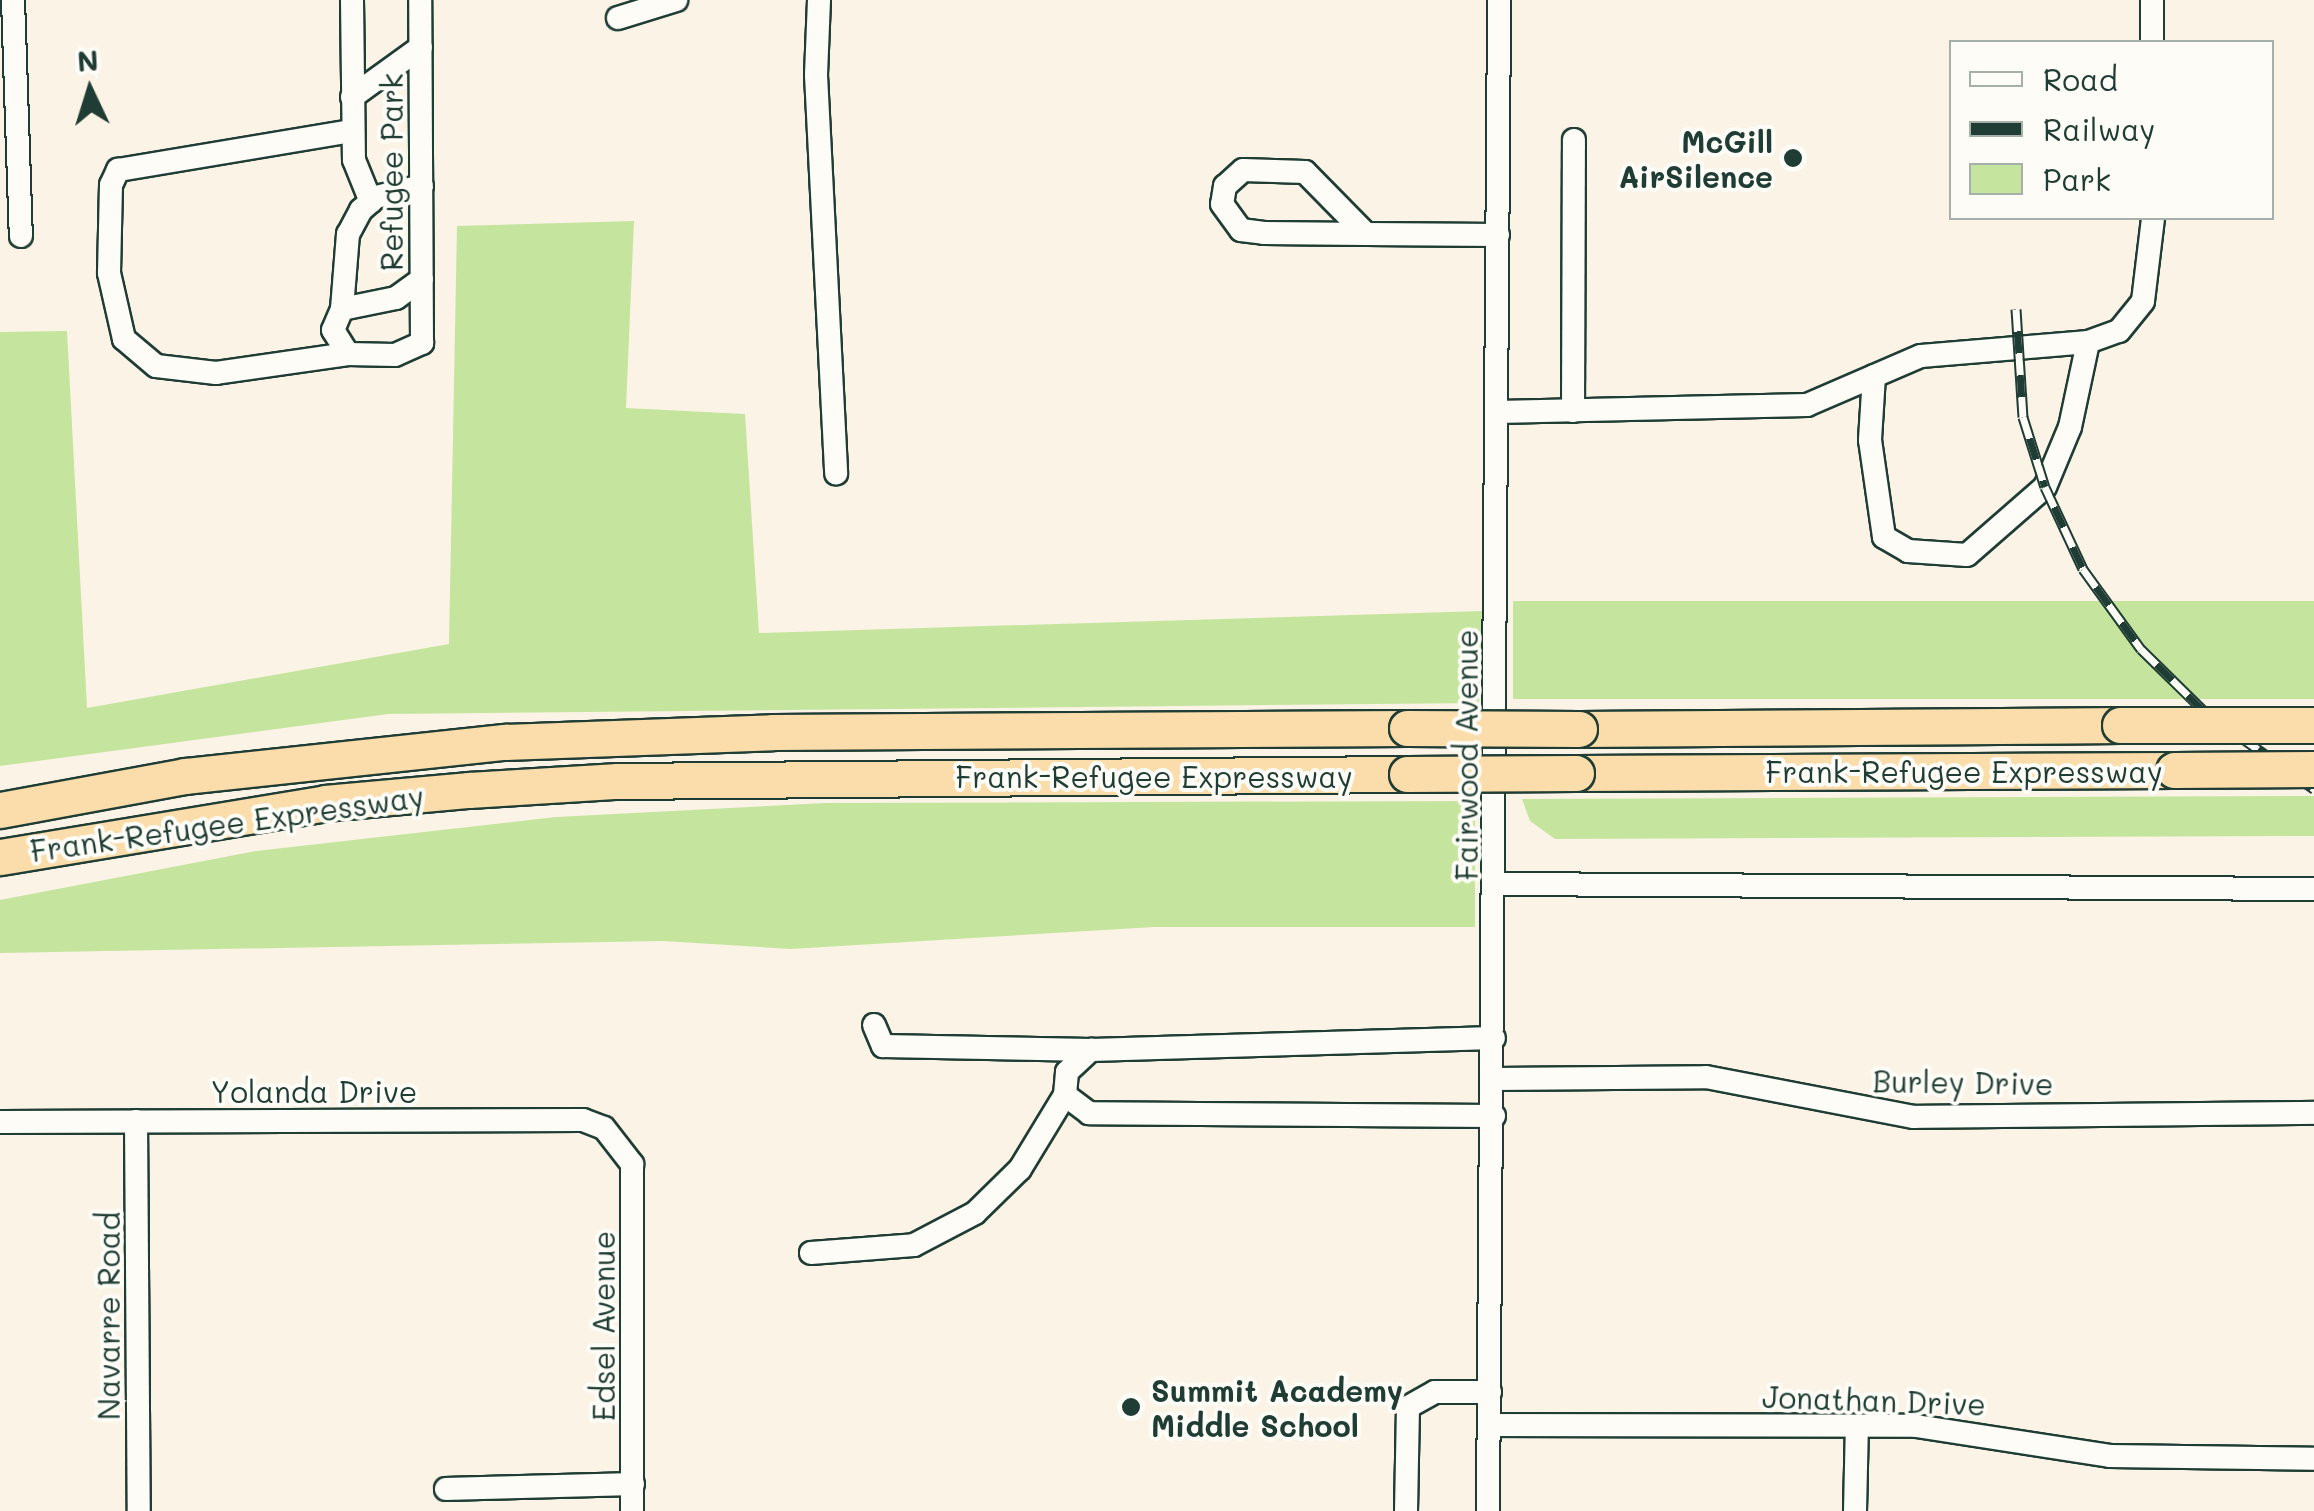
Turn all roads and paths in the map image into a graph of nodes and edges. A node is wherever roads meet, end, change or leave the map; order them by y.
1 (13, 0) edge
2 (352, 0) edge
3 (420, 0) edge
4 (676, 0) edge
5 (819, 0) edge
6 (1499, 0) edge
7 (2152, 0) edge
8 (618, 18) dead end
9 (2152, 40) edge
10 (421, 48) junction
11 (352, 97) junction
12 (352, 131) junction
13 (1574, 140) dead end
14 (422, 186) junction
15 (371, 202) junction
16 (2153, 220) edge
17 (1366, 234) junction
18 (1498, 235) junction
19 (21, 236) dead end
20 (422, 279) junction
21 (342, 309) junction
22 (2088, 342) junction
23 (348, 354) junction
24 (1874, 376) junction
25 (1573, 411) junction
26 (1498, 412) junction
27 (836, 473) dead end
28 (2314, 725) edge
29 (2314, 768) edge
30 (184, 776) junction
31 (0, 794) edge
32 (0, 810) edge
33 (190, 823) junction
34 (0, 856) edge
35 (0, 879) edge
36 (1495, 884) junction
37 (2314, 889) edge
38 (874, 1026) dead end
39 (1494, 1038) junction
40 (1091, 1050) junction
41 (1494, 1079) junction
42 (1066, 1094) junction
43 (2314, 1113) edge
44 (1494, 1116) junction
45 (136, 1121) junction
46 (0, 1122) edge
47 (620, 1144) joint
48 (811, 1253) dead end
49 (1490, 1392) junction
50 (1490, 1425) junction
51 (1857, 1426) junction
52 (2314, 1458) edge
53 (633, 1484) junction
54 (446, 1488) dead end
55 (140, 1511) edge
56 (632, 1511) edge
57 (1406, 1511) edge
58 (1488, 1511) edge
59 (1855, 1511) edge

1 - 19 street
2 - 11 street
3 - 10 street, Refugee Park
4 - 8 street
5 - 27 street
6 - 18 street, Fairwood Avenue
7 - 9 street
10 - 11 street
10 - 14 street, Refugee Park
11 - 12 street
12 - 15 street
12 - 23 street
13 - 25 street
14 - 15 street
14 - 20 street, Refugee Park
15 - 21 street
16 - 22 street
17 - 17 street
17 - 18 street
18 - 26 street, Fairwood Avenue
20 - 21 street
20 - 23 street, Refugee Park
21 - 23 street
22 - 24 street
22 - 24 street
24 - 25 street
25 - 26 street
26 - 36 street, Fairwood Avenue
28 - 30 highway, Frank-Refugee Expressway, bridge
29 - 33 highway, Frank-Refugee Expressway, bridge
30 - 31 highway
30 - 32 highway, Frank-Refugee Expressway
33 - 34 highway, Frank-Refugee Expressway
33 - 35 highway
36 - 37 street
36 - 39 street, Fairwood Avenue
38 - 40 street
39 - 40 street
39 - 41 street, Fairwood Avenue
40 - 42 street
41 - 43 street, Burley Drive
41 - 44 street, Fairwood Avenue
42 - 44 street
42 - 48 street
44 - 49 street, Fairwood Avenue
45 - 46 street, Yolanda Drive
45 - 47 street, Yolanda Drive
45 - 55 street, Navarre Road
47 - 53 street, Edsel Avenue
49 - 50 street, Fairwood Avenue
49 - 57 street
50 - 51 street, Jonathan Drive
50 - 58 street, Fairwood Avenue
51 - 52 street, Jonathan Drive
51 - 59 street
53 - 54 street
53 - 56 street, Edsel Avenue

